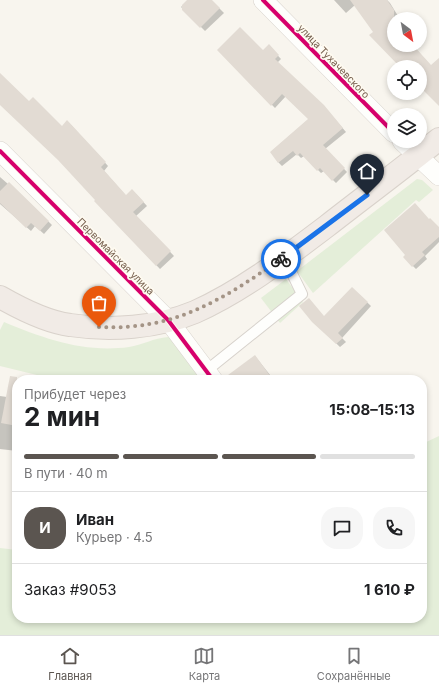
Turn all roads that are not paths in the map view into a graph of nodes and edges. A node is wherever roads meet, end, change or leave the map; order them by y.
1 (263, 0) edge
2 (387, 126) edge
3 (439, 139) edge
4 (409, 148) edge
5 (0, 151) edge
6 (417, 156) junction
7 (439, 176) edge
8 (284, 257) junction
9 (0, 297) edge
10 (168, 320) junction
11 (210, 375) edge

1 - 2 street, улица Тухачевского
3 - 6 highway
4 - 6 street
5 - 10 street, Первомайская улица
6 - 7 street
6 - 8 highway
8 - 10 highway
8 - 11 lane
9 - 10 highway
10 - 11 street, Первомайская улица

